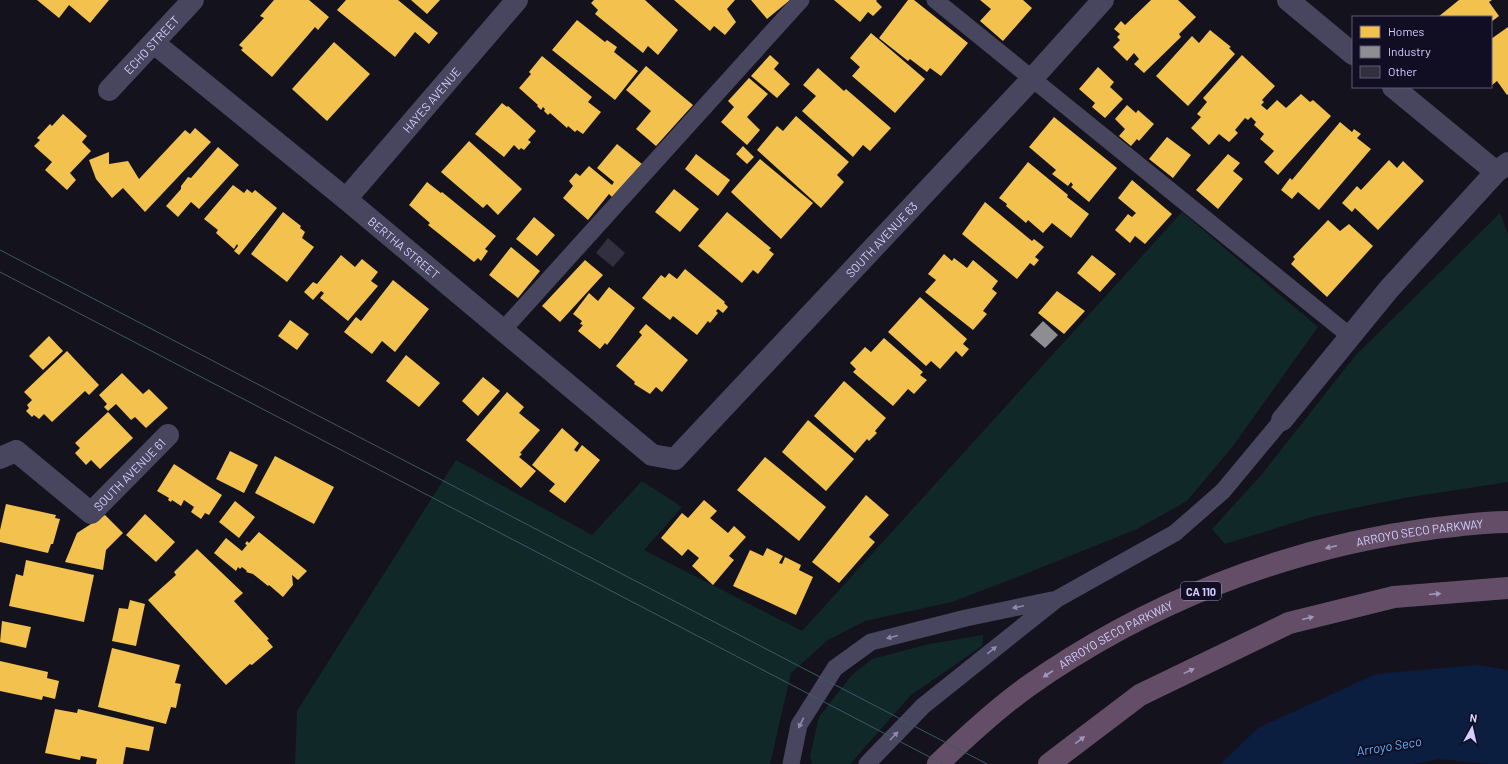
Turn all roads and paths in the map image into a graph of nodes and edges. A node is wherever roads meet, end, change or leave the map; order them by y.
1 (193, 0) edge
2 (517, 0) edge
3 (801, 0) edge
4 (935, 0) edge
5 (1103, 0) edge
6 (1288, 0) edge
7 (154, 43) junction
8 (1352, 53) edge
9 (1031, 80) junction
10 (1394, 88) edge
11 (109, 90) dead end
12 (1502, 168) edge
13 (346, 200) junction
14 (502, 331) junction
15 (1350, 336) junction
16 (1282, 420) joint
17 (168, 435) dead end
18 (8, 455) edge
19 (652, 455) joint
20 (1508, 522) edge
21 (1508, 588) edge
22 (1056, 599) junction
23 (791, 764) edge
24 (867, 764) edge
25 (938, 764) edge
26 (1049, 764) edge

1 - 7 street, ECHO STREET
2 - 13 street, HAYES AVENUE
3 - 14 lane
4 - 9 lane
5 - 9 street, SOUTH AVENUE 63
6 - 8 street
7 - 11 street, ECHO STREET
7 - 13 street, BERTHA STREET
9 - 15 lane
9 - 19 street, SOUTH AVENUE 63
10 - 12 street
12 - 15 street
13 - 14 street, BERTHA STREET
14 - 19 street, BERTHA STREET
15 - 16 street
16 - 22 lane
17 - 18 street, SOUTH AVENUE 61
20 -> 25 highway, ARROYO SECO PARKWAY / CA 110
26 -> 21 highway
22 -> 23 lane
24 -> 22 lane

